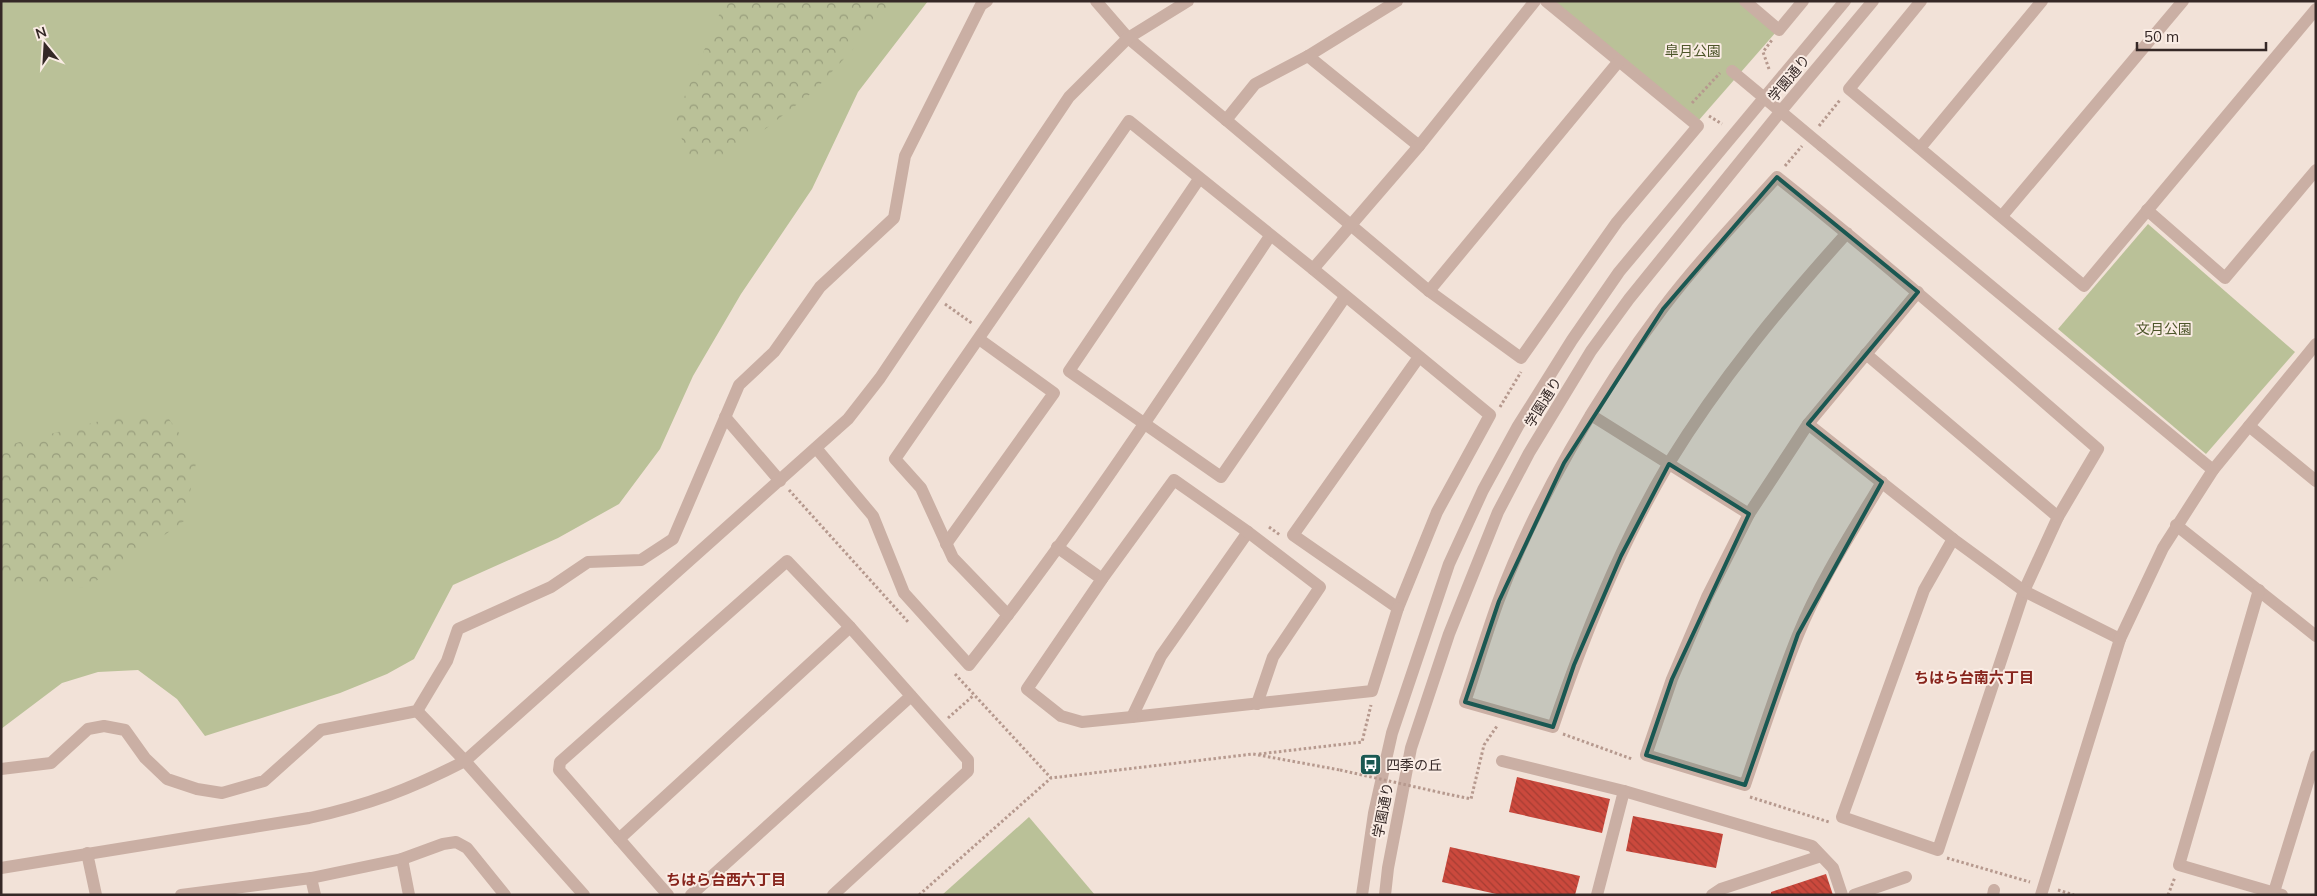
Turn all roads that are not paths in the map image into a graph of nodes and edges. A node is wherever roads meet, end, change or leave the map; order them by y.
1 (987, 1) edge
2 (1096, 1) edge
3 (1188, 1) edge
4 (1397, 1) edge
5 (1535, 1) edge
6 (1546, 1) edge
7 (1745, 1) edge
8 (1803, 1) edge
9 (1845, 1) edge
10 (1873, 1) edge
11 (1921, 1) edge
12 (2042, 1) edge
13 (2183, 1) edge
14 (2316, 9) edge
15 (1128, 38) junction
16 (1308, 56) junction
17 (1619, 61) junction
18 (1732, 71) road end
19 (1226, 120) junction
20 (1419, 146) junction
21 (1920, 148) junction
22 (2316, 170) edge
23 (1200, 178) junction
24 (2147, 210) junction
25 (2002, 216) junction
26 (1351, 225) junction
27 (1847, 233) junction
28 (1270, 236) junction
29 (1313, 270) junction
30 (1430, 291) junction
31 (1918, 292) junction
32 (1345, 297) junction
33 (980, 338) junction
34 (2316, 344) edge
35 (1866, 354) junction
36 (1419, 357) junction
37 (1591, 415) junction
38 (725, 417) junction
39 (1145, 423) junction
40 (1808, 424) junction
41 (2249, 426) junction
42 (816, 448) junction
43 (1669, 464) junction
44 (2213, 470) junction
45 (780, 480) junction
46 (1882, 482) junction
47 (2316, 482) edge
48 (1749, 514) junction
49 (2058, 517) junction
50 (2176, 525) junction
51 (1248, 532) junction
52 (1953, 539) junction
53 (946, 544) junction
54 (1057, 547) junction
55 (1102, 580) junction
56 (2259, 590) junction
57 (2024, 591) junction
58 (1398, 608) junction
59 (1008, 615) junction
60 (850, 627) junction
61 (2316, 636) edge
62 (2120, 639) junction
63 (911, 696) junction
64 (1257, 704) junction
65 (417, 711) junction
66 (1132, 717) junction
67 (2316, 756) edge
68 (465, 761) junction
69 (1502, 761) dead end
70 (1, 769) edge
71 (1624, 791) junction
72 (619, 839) junction
73 (87, 853) junction
74 (1821, 856) junction
75 (402, 859) junction
76 (1, 868) edge
77 (1906, 877) dead end
78 (311, 878) junction
79 (2043, 890) edge
80 (2278, 894) edge
81 (96, 895) edge
82 (181, 895) edge
83 (315, 895) edge
84 (409, 895) edge
85 (505, 895) edge
86 (584, 895) edge
87 (668, 895) edge
88 (691, 895) edge
89 (833, 895) edge
90 (1362, 895) edge
91 (1385, 895) edge
92 (1597, 895) edge
93 (1712, 895) edge
94 (1842, 895) edge
95 (1854, 895) edge

1 - 38 street
2 - 15 street
3 - 15 street
4 - 16 street
5 - 20 street
6 - 17 street
7 - 8 street
9 - 90 street, 学園通り
10 - 91 street, 学園通り
11 - 21 street
12 - 21 street
13 - 25 street
14 - 24 street
15 - 19 street
15 - 42 street
16 - 19 street
16 - 20 street
17 - 30 street
17 - 30 street
18 - 44 street, bridge
19 - 26 street
20 - 26 street
21 - 25 street
22 - 24 street
23 - 28 street
23 - 33 street
23 - 39 street
24 - 25 street
26 - 29 street
26 - 30 street
27 - 31 street
27 - 37 street
27 - 43 street
28 - 29 street
28 - 39 street
29 - 32 street
31 - 35 street
31 - 49 street
32 - 36 street
32 - 39 street
33 - 53 street
33 - 53 street
34 - 41 street
35 - 40 street
35 - 49 street
36 - 58 street
36 - 58 street
37 - 43 street
37 - 43 street
38 - 45 street
38 - 65 street
39 - 54 street
40 - 46 street
40 - 48 street
41 - 44 street
41 - 47 street
42 - 45 street
42 - 59 street
43 - 48 street
44 - 50 street
45 - 68 street
46 - 48 street
46 - 52 street
49 - 57 street
50 - 56 street
50 - 62 street
51 - 55 street
51 - 64 street
51 - 66 street
52 - 57 street
52 - 57 street
53 - 59 street
54 - 55 street
54 - 59 street
55 - 66 street
56 - 61 street
56 - 80 street
57 - 62 street
58 - 64 street
60 - 63 street
60 - 72 street
60 - 72 street
62 - 79 street
63 - 88 street
63 - 89 street
64 - 66 street
65 - 68 street
65 - 70 street
67 - 80 street
68 - 73 street
68 - 86 street
69 - 71 street
71 - 74 street
71 - 92 street
72 - 87 street
73 - 76 street
73 - 81 street
74 - 93 street
74 - 94 street
75 - 78 street
75 - 84 street
75 - 85 street
77 - 95 street
78 - 82 street
78 - 83 street

